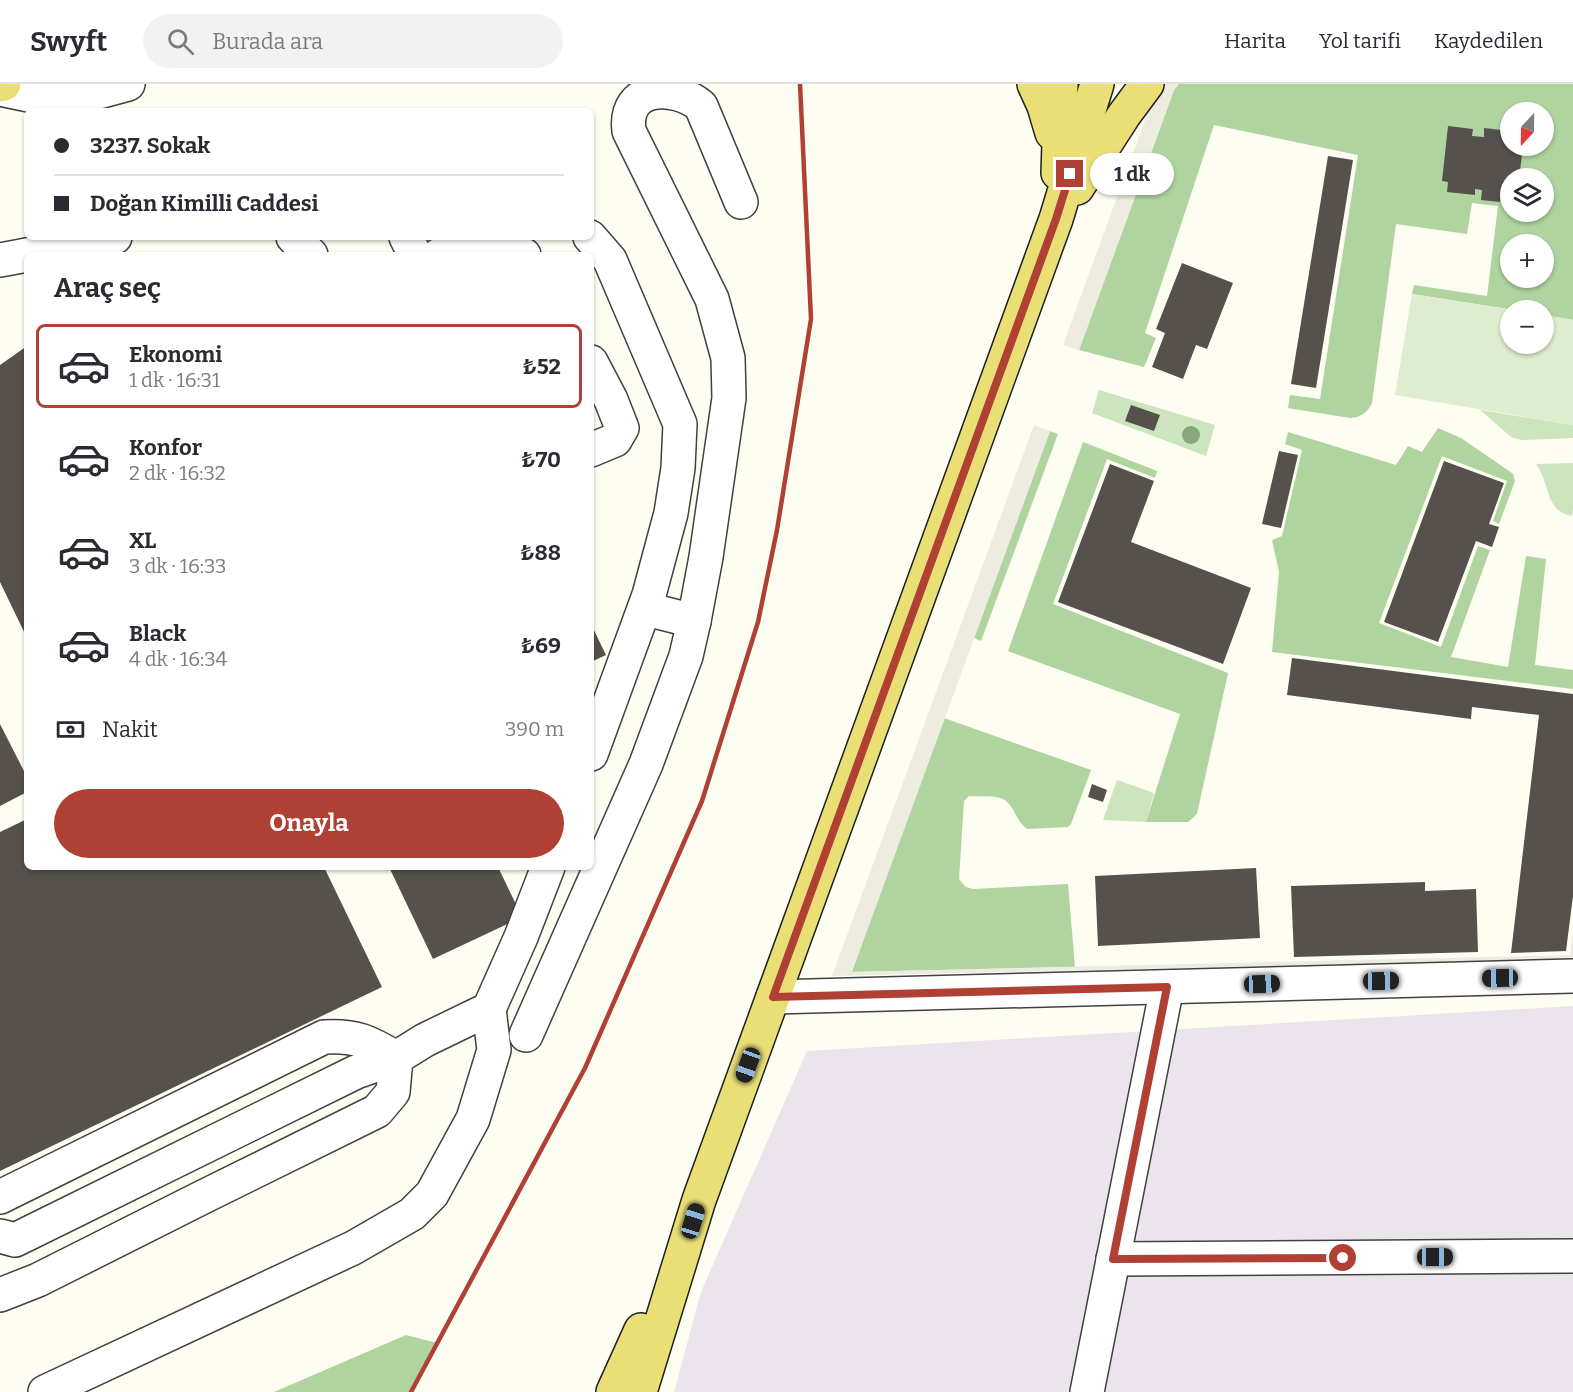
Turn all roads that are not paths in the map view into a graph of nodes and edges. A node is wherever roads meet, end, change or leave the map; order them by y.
1 (128, 84) edge
2 (1034, 84) edge
3 (1061, 84) edge
4 (1097, 84) edge
5 (1147, 84) edge
6 (1, 86) edge
7 (1059, 154) junction
8 (741, 202) dead end
9 (1056, 219) junction
10 (100, 240) edge
11 (296, 240) edge
12 (593, 240) edge
13 (42, 252) edge
14 (308, 252) edge
15 (469, 252) edge
16 (513, 252) edge
17 (24, 256) edge
18 (0, 260) edge
19 (594, 368) edge
20 (594, 449) edge
21 (645, 609) junction
22 (694, 621) junction
23 (594, 746) edge
24 (547, 870) edge
25 (1573, 976) edge
26 (1167, 987) junction
27 (773, 997) junction
28 (489, 1009) junction
29 (526, 1035) dead end
30 (396, 1058) junction
31 (0, 1197) edge
32 (699, 1200) junction
33 (0, 1236) edge
34 (1573, 1256) edge
35 (1113, 1259) junction
36 (0, 1295) edge
37 (45, 1392) edge
38 (613, 1392) edge
39 (640, 1392) edge
40 (1087, 1392) edge

1 - 6 street
2 - 7 main road
3 - 7 main road
4 - 9 main road
5 - 9 main road
7 - 9 main road
8 - 22 street
9 - 27 main road
10 - 13 street
11 - 14 street
12 - 21 street
15 - 16 street
17 - 18 street
19 - 20 street
21 - 22 street
21 - 23 street
22 - 29 street
24 - 28 street
25 - 26 street
26 - 27 street
26 - 35 street
27 - 32 main road
28 - 30 street
28 - 37 street
30 - 31 street
30 - 33 street
30 - 36 street
32 - 38 main road
32 - 39 main road
34 - 35 street
35 - 40 street

